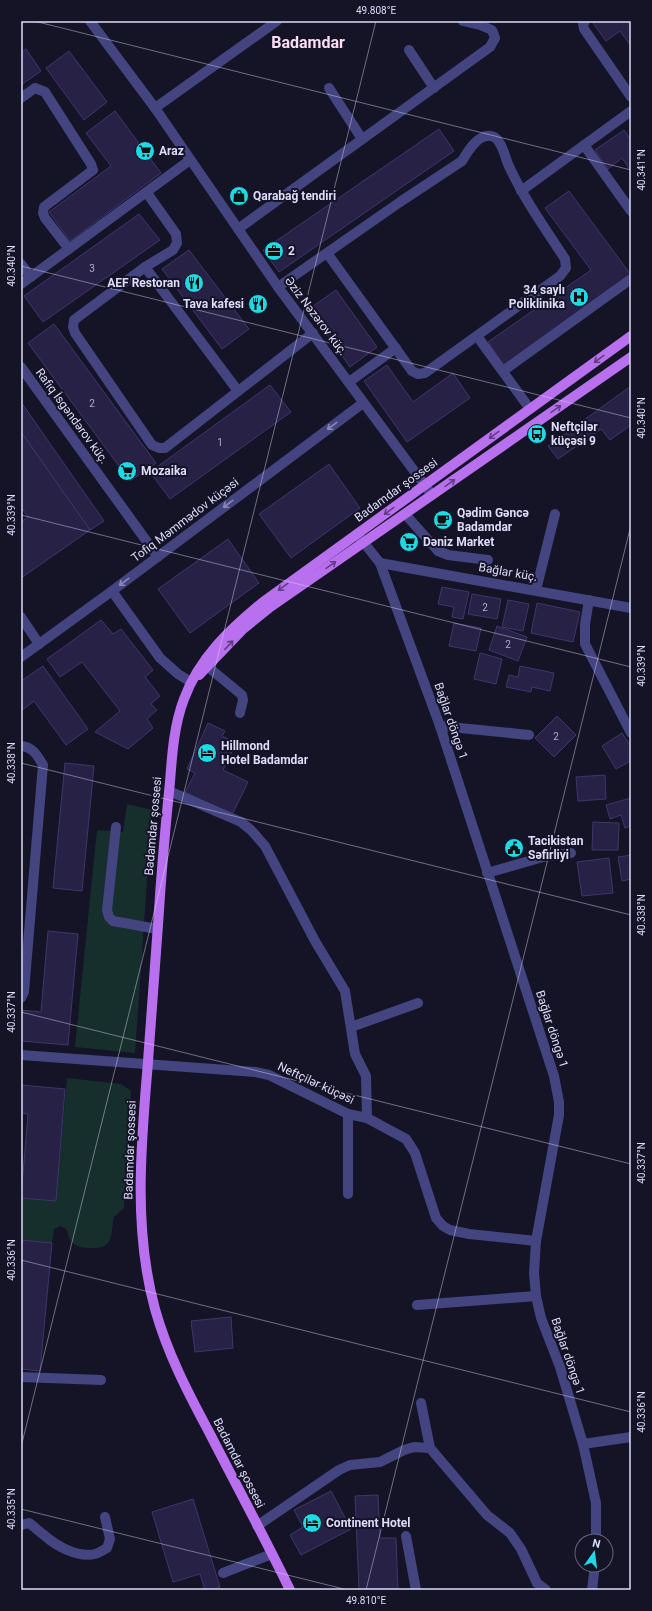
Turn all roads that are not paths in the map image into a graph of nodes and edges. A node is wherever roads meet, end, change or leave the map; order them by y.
1 (90, 21) edge
2 (276, 21) edge
3 (464, 21) edge
4 (585, 21) edge
5 (409, 50) dead end
6 (329, 88) dead end
7 (434, 88) junction
8 (631, 97) edge
9 (21, 98) edge
10 (155, 108) junction
11 (631, 111) edge
12 (362, 139) junction
13 (584, 145) junction
14 (190, 160) junction
15 (521, 191) junction
16 (147, 193) junction
17 (631, 210) edge
18 (238, 229) junction
19 (69, 249) junction
20 (327, 253) junction
21 (21, 264) edge
22 (145, 267) junction
23 (31, 277) junction
24 (631, 279) edge
25 (21, 284) edge
26 (278, 287) junction
27 (313, 333) junction
28 (477, 336) junction
29 (631, 336) edge
30 (396, 348) junction
31 (631, 357) edge
32 (21, 367) edge
33 (503, 371) junction
34 (349, 382) junction
35 (238, 391) junction
36 (363, 403) junction
37 (530, 409) junction
38 (425, 485) junction
39 (432, 496) junction
40 (405, 514) junction
41 (555, 514) dead end
42 (357, 534) junction
43 (363, 543) junction
44 (158, 557) junction
45 (488, 560) dead end
46 (380, 563) junction
47 (536, 590) junction
48 (112, 592) junction
49 (589, 600) junction
50 (631, 608) edge
51 (21, 617) edge
52 (39, 644) junction
53 (21, 657) edge
54 (208, 667) junction
55 (191, 682) junction
56 (240, 713) dead end
57 (440, 726) junction
58 (631, 733) edge
59 (529, 735) dead end
60 (21, 746) edge
61 (169, 790) junction
62 (116, 827) dead end
63 (571, 853) dead end
64 (487, 873) junction
65 (158, 929) junction
66 (21, 998) edge
67 (418, 1003) dead end
68 (351, 1027) junction
69 (21, 1055) edge
70 (147, 1064) junction
71 (348, 1114) junction
72 (367, 1118) junction
73 (348, 1194) dead end
74 (536, 1241) junction
75 (536, 1296) junction
76 (417, 1305) dead end
77 (21, 1377) edge
78 (101, 1380) dead end
79 (421, 1403) dead end
80 (631, 1437) edge
81 (582, 1444) junction
82 (430, 1448) junction
83 (105, 1517) dead end
84 (21, 1525) edge
85 (257, 1526) junction
86 (596, 1533) edge
87 (406, 1536) dead end
88 (272, 1554) junction
89 (222, 1573) dead end
90 (593, 1573) edge
91 (290, 1590) edge
92 (416, 1590) edge
93 (546, 1590) edge
94 (592, 1590) edge

1 - 10 street, Əziz Nəzərov küç.
2 - 10 street
3 - 7 street
4 - 8 street
5 - 7 street
6 - 12 street
7 - 12 street
9 - 19 street
10 - 14 street, Əziz Nəzərov küç.
11 - 13 street
12 - 18 street
13 - 15 street
13 - 17 street
14 - 16 street
14 - 18 street, Əziz Nəzərov küç.
15 - 20 street
15 - 28 street
16 - 19 street
16 - 22 street
18 - 26 street, Əziz Nəzərov küç.
19 - 23 street
20 - 26 street
20 - 30 street
21 - 23 street
22 - 35 street
22 - 35 street
23 - 25 street
24 - 33 street
26 - 27 street, Əziz Nəzərov küç.
27 - 34 street, Əziz Nəzərov küç.
27 - 35 street
28 - 30 street
28 - 33 street
29 -> 37 main road, Badamdar şossesi
30 - 34 street
39 -> 31 main road, Badamdar şossesi
32 - 44 street, Rafiq İsgəndərov küç.
33 - 37 street
34 - 36 street, Əziz Nəzərov küç.
36 - 38 street, Əziz Nəzərov küç.
36 -> 44 street, Tofiq Məmmədov küçəsi
37 -> 38 main road, Badamdar şossesi
38 - 39 street, Əziz Nəzərov küç.
38 -> 42 main road, Badamdar şossesi
39 - 40 main road, Badamdar şossesi
40 - 43 main road, Badamdar şossesi
40 - 45 street
41 - 47 street
42 - 43 street, Bağlar döngə 1
42 -> 55 main road, Badamdar şossesi
43 - 46 street, Bağlar döngə 1
54 -> 43 main road, Badamdar şossesi
44 -> 48 street, Tofiq Məmmədov küçəsi
46 - 47 street, Bağlar küç.
46 - 57 street, Bağlar döngə 1
47 - 49 street, Bağlar küç.
48 - 52 street, Tofiq Məmmədov küçəsi
48 - 55 street
49 - 50 street, Bağlar küç.
49 - 58 street
51 - 52 street
52 - 53 street, Tofiq Məmmədov küçəsi
54 - 55 main road, Badamdar şossesi
54 - 56 street
55 - 61 main road, Badamdar şossesi
57 - 59 street
57 - 64 street, Bağlar döngə 1
60 - 66 street
61 - 65 main road, Badamdar şossesi
61 - 68 street
62 - 65 street
63 - 64 street
64 - 74 street, Bağlar döngə 1
65 - 70 main road, Badamdar şossesi
67 - 68 street
68 - 72 street
69 - 70 street, Neftçilər küçəsi
70 - 71 street, Neftçilər küçəsi
70 - 85 main road, Badamdar şossesi
71 - 72 street, Neftçilər küçəsi
71 - 73 street
72 - 74 street, Neftçilər küçəsi
74 - 75 street, Bağlar döngə 1
75 - 76 street
75 - 81 street, Bağlar döngə 1
77 - 78 street
79 - 82 street
80 - 81 street
81 - 86 street, Bağlar döngə 1
82 - 85 street
82 - 93 street
83 - 84 street
85 - 88 main road, Badamdar şossesi
87 - 92 street
88 - 89 street
88 - 91 main road, Badamdar şossesi
90 - 94 street

